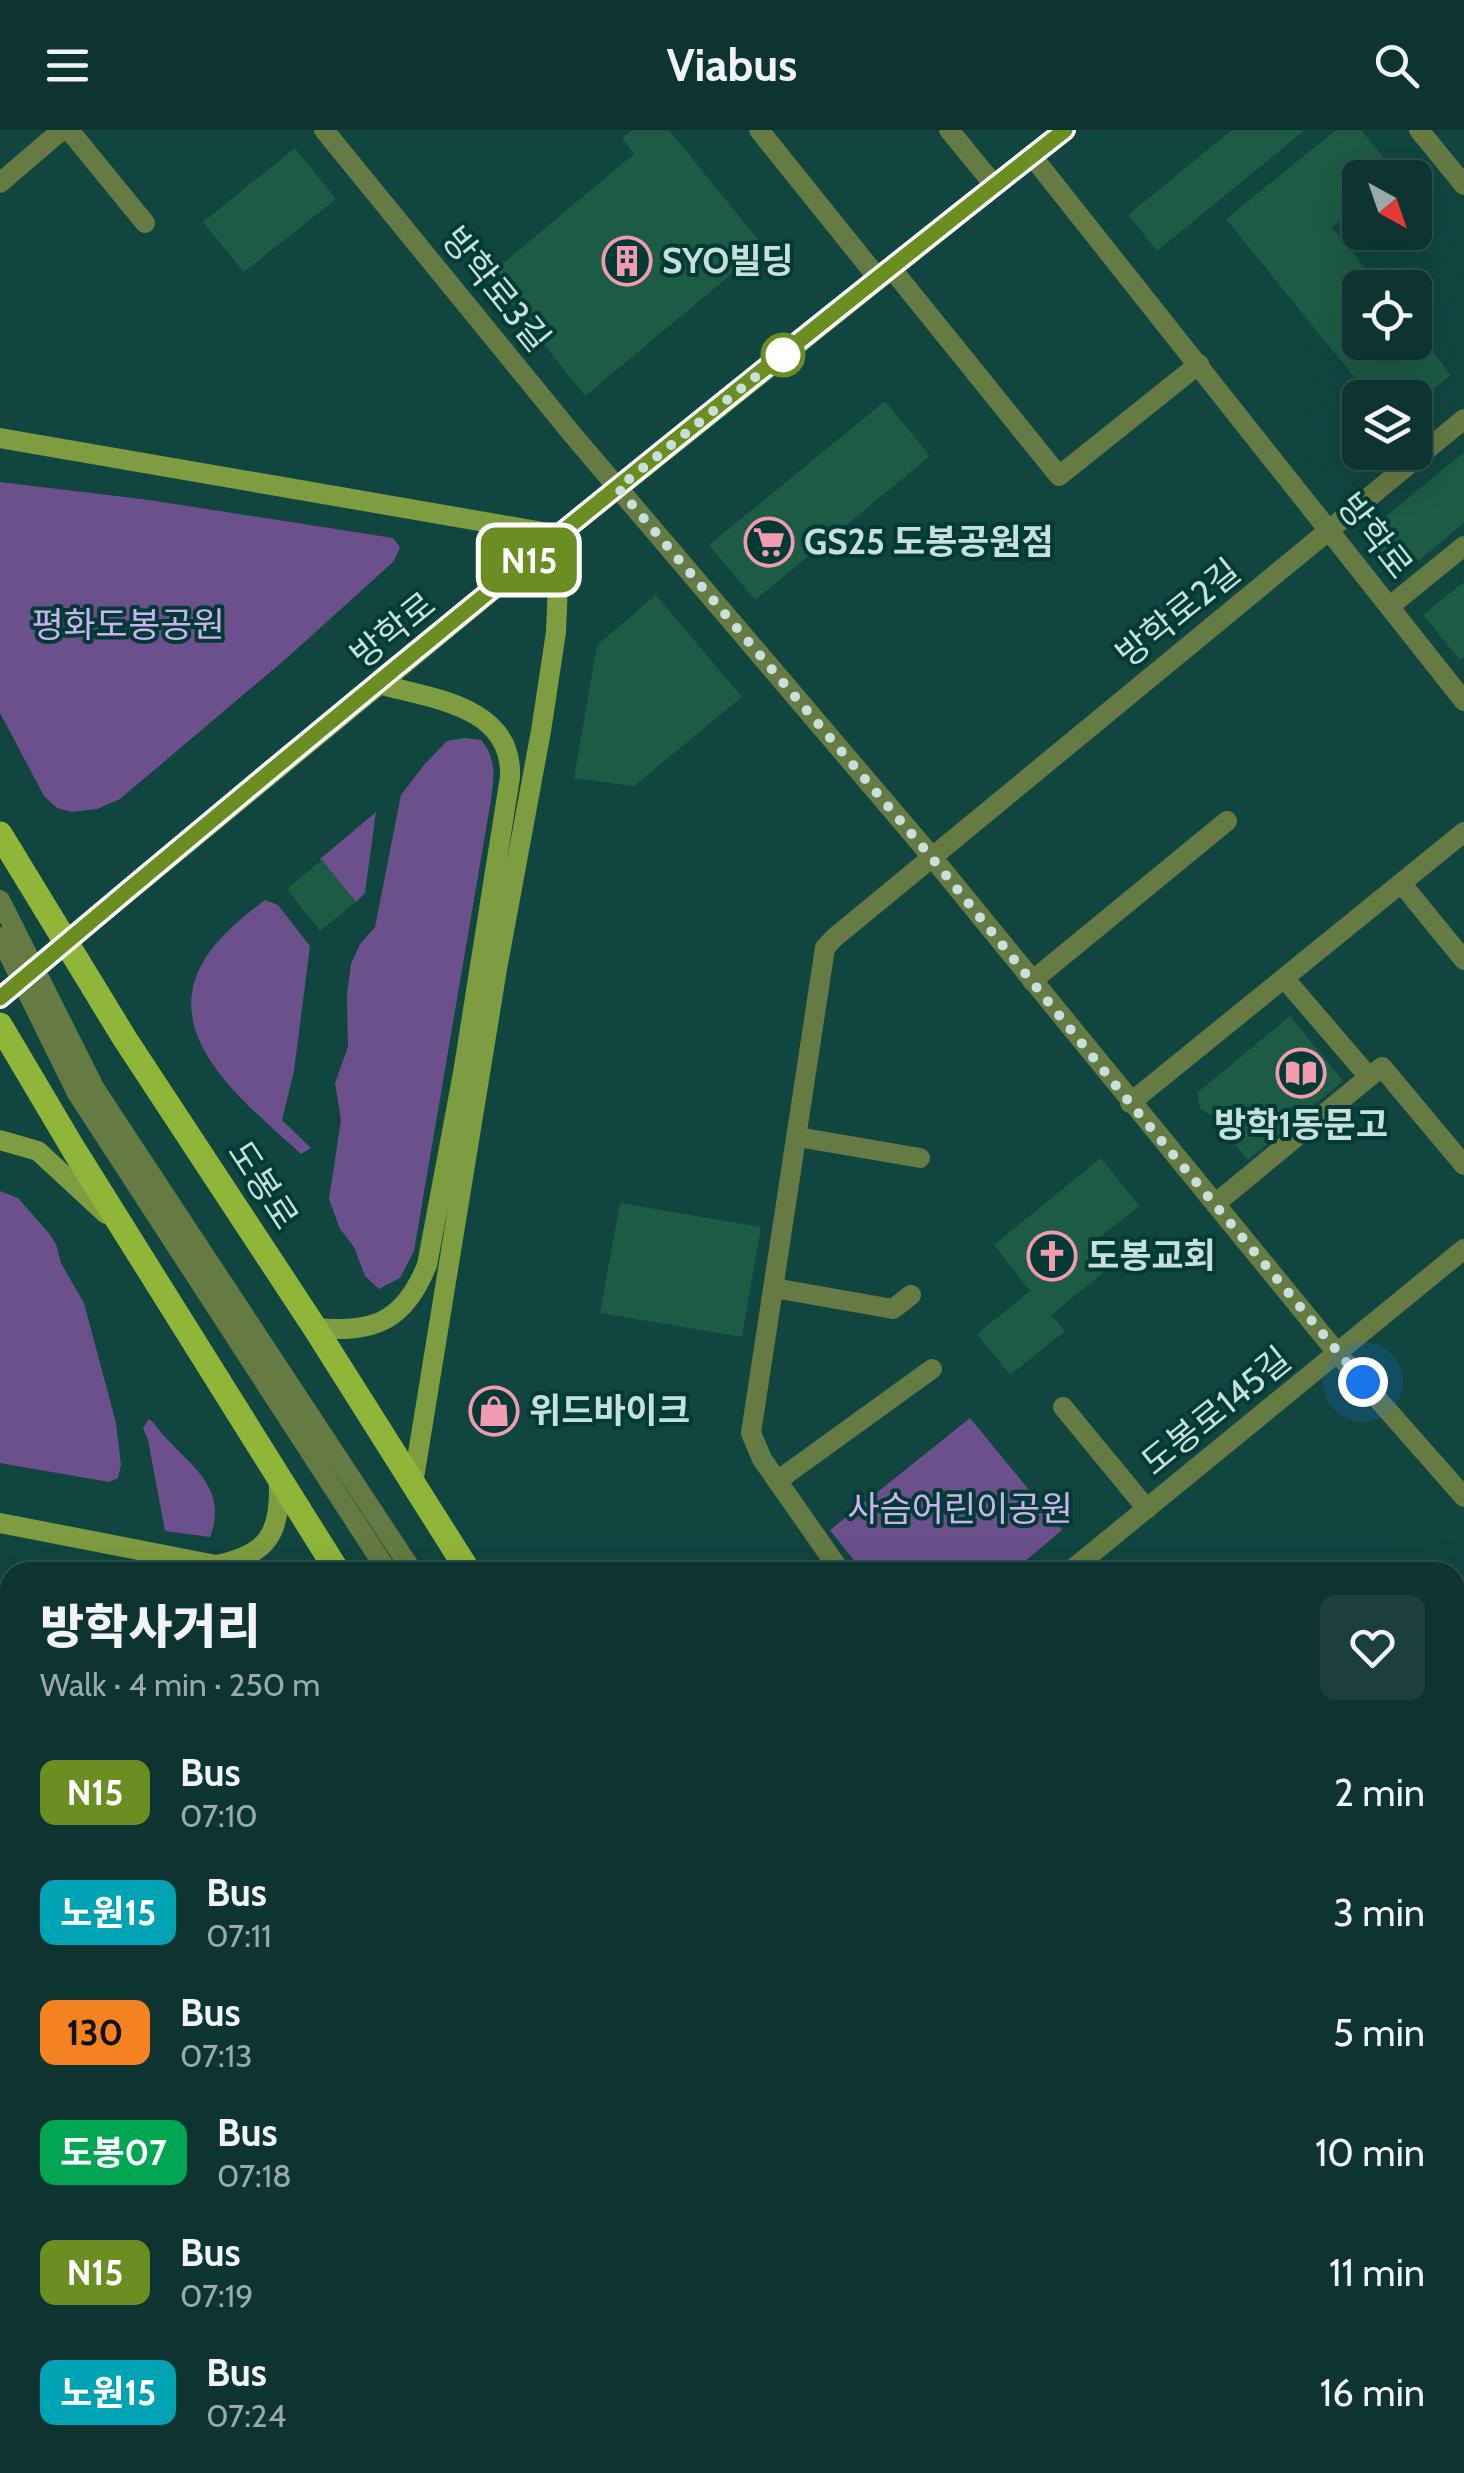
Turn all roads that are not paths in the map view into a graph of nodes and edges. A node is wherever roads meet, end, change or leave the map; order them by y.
1 (66, 130) edge
2 (324, 130) edge
3 (759, 130) edge
4 (949, 130) edge
5 (1065, 130) edge
6 (1419, 130) edge
7 (1032, 156) junction
8 (0, 183) edge
9 (1464, 184) edge
10 (995, 186) junction
11 (145, 223) dead end
12 (884, 273) junction
13 (1199, 364) junction
14 (1464, 419) edge
15 (0, 438) edge
16 (618, 488) junction
17 (1330, 530) junction
18 (560, 535) junction
19 (1464, 546) edge
20 (1390, 606) junction
21 (379, 684) junction
22 (1461, 692) edge
23 (1227, 821) dead end
24 (1464, 832) edge
25 (0, 834) edge
26 (932, 858) junction
27 (1400, 883) junction
28 (0, 900) edge
29 (0, 937) edge
30 (65, 942) junction
31 (1464, 960) edge
32 (29, 973) junction
33 (1284, 978) junction
34 (1032, 982) junction
35 (0, 998) edge
36 (0, 1026) edge
37 (1369, 1077) junction
38 (1130, 1103) junction
39 (798, 1136) junction
40 (0, 1140) edge
41 (920, 1158) dead end
42 (1464, 1166) edge
43 (1215, 1204) junction
44 (126, 1234) junction
45 (1464, 1249) edge
46 (774, 1288) junction
47 (911, 1295) dead end
48 (315, 1328) junction
49 (1338, 1354) junction
50 (932, 1369) dead end
51 (1063, 1407) dead end
52 (279, 1479) junction
53 (778, 1481) junction
54 (412, 1484) junction
55 (1464, 1497) edge
56 (1147, 1509) junction
57 (0, 1523) edge
58 (201, 1562) edge
59 (230, 1562) edge
60 (332, 1562) edge
61 (382, 1562) edge
62 (405, 1562) edge
63 (463, 1562) edge
64 (834, 1562) edge
65 (1090, 1562) edge

1 - 8 street
1 - 11 street
2 - 16 street, 방학로3길
3 - 12 street
4 - 10 street
5 - 7 main road, 방학로
6 - 9 street
7 - 10 main road, 방학로
7 - 13 street, 방학로
10 - 12 main road, 방학로
12 - 13 street
12 - 16 main road, 방학로
13 - 17 street, 방학로
14 - 17 street, 방학로2길
15 - 18 main road
16 - 18 main road, 방학로
16 - 26 street
17 - 20 street, 방학로
17 - 26 street, 방학로2길
18 - 21 main road, 방학로
18 - 54 main road
19 - 20 street
20 - 22 street, 방학로
21 - 30 main road, 방학로
21 - 48 main road
23 - 34 street
24 - 27 street
25 - 30 main road, 도봉로
26 - 34 street
26 - 39 street, 방학로2길
27 - 31 street
27 - 33 street
28 - 32 street
29 - 32 street
30 - 32 main road, 방학로
30 - 48 main road, 도봉로
32 - 35 main road, 방학로
32 - 61 street
32 - 62 street
33 - 37 street
33 - 38 street
34 - 38 street
36 - 44 main road
37 - 42 street
37 - 43 street
38 - 43 street
39 - 41 street
39 - 46 street, 방학로2길
40 - 44 main road
43 - 49 street
44 - 52 main road
45 - 49 street, 도봉로145길
46 - 47 street
46 - 53 street, 방학로2길
48 - 54 main road, 도봉로
49 - 55 street
49 - 56 street, 도봉로145길
50 - 53 street
51 - 56 street, 도봉로145길
52 - 59 main road
52 - 60 main road
53 - 64 street, 방학로2길
54 - 63 main road, 도봉로
56 - 65 street, 도봉로145길
57 - 58 main road

